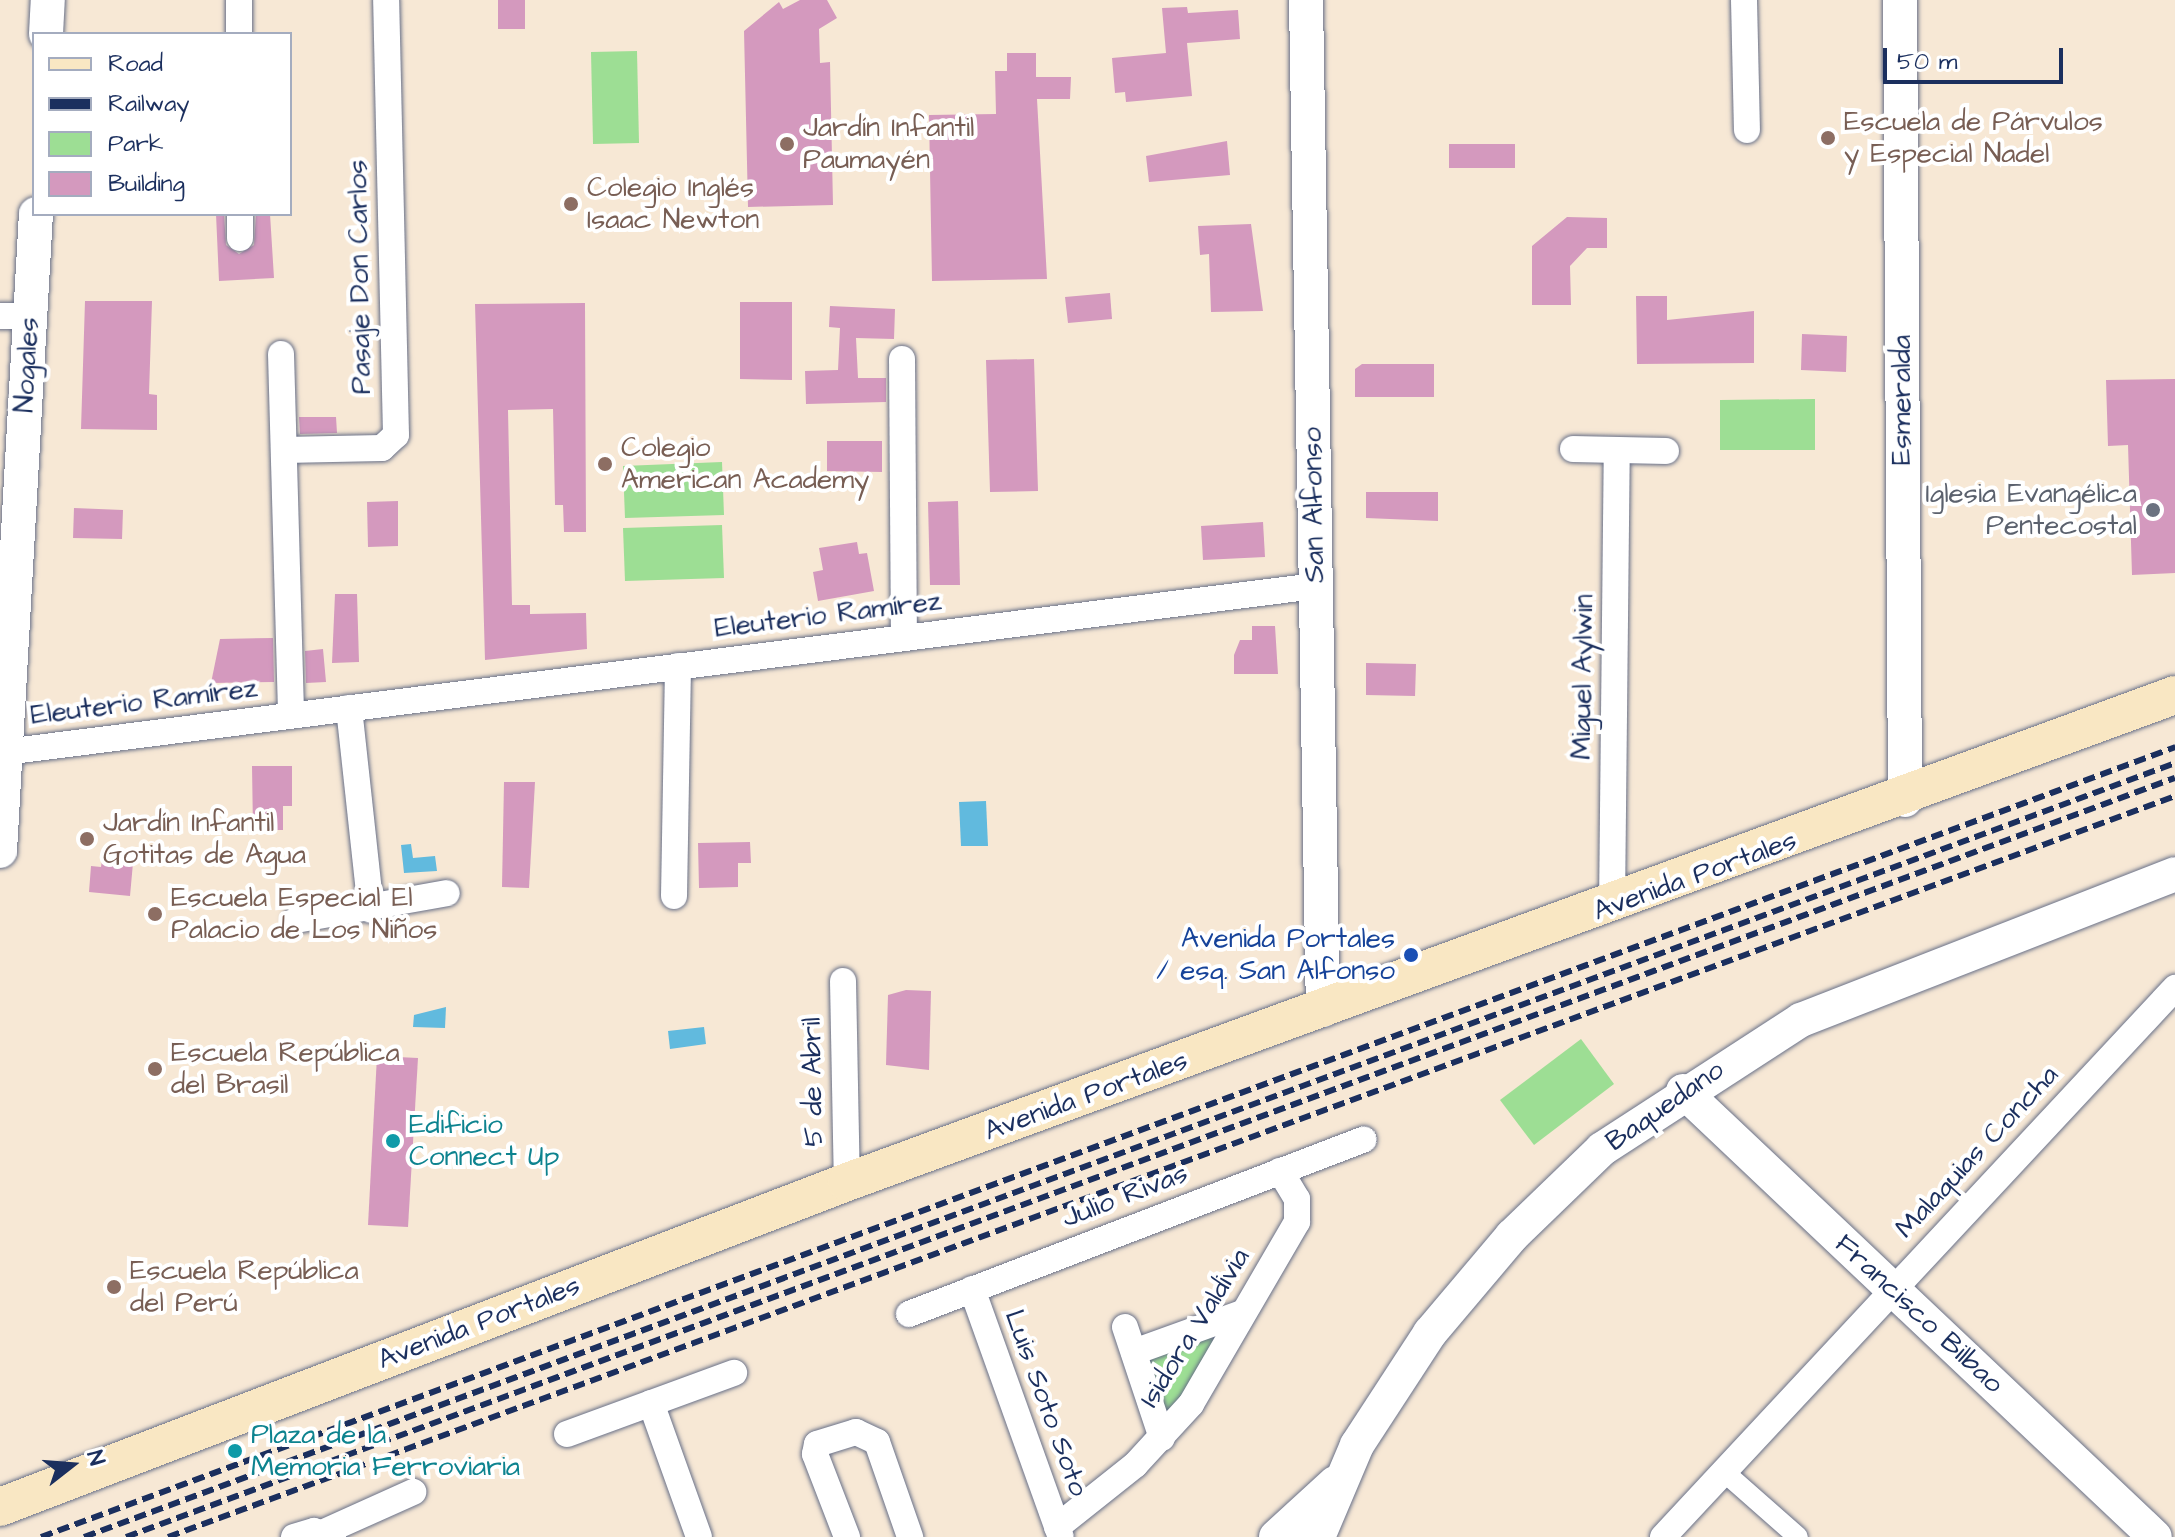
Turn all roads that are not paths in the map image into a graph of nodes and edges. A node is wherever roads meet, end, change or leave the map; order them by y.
1 (48, 0) edge
2 (239, 0) edge
3 (386, 0) edge
4 (1306, 0) edge
5 (1744, 0) edge
6 (1900, 0) edge
7 (46, 32) edge
8 (239, 32) edge
9 (1747, 130) dead end
10 (36, 216) edge
11 (15, 316) edge
12 (281, 354) dead end
13 (902, 359) dead end
14 (1573, 449) dead end
15 (284, 450) junction
16 (1617, 450) junction
17 (1666, 451) dead end
18 (1316, 586) junction
19 (904, 638) junction
20 (678, 666) junction
21 (2175, 695) edge
22 (349, 708) junction
23 (291, 715) junction
24 (4, 734) edge
25 (1905, 800) junction
26 (0, 851) edge
27 (2175, 874) edge
28 (447, 893) dead end
29 (674, 896) dead end
30 (1612, 906) junction
31 (371, 910) junction
32 (296, 920) dead end
33 (843, 981) dead end
34 (2175, 988) edge
35 (1323, 1010) junction
36 (1683, 1091) junction
37 (1364, 1139) dead end
38 (1280, 1171) junction
39 (847, 1182) junction
40 (972, 1289) junction
41 (1892, 1289) junction
42 (1242, 1313) junction
43 (909, 1314) dead end
44 (1125, 1327) dead end
45 (1134, 1352) junction
46 (734, 1373) dead end
47 (651, 1403) junction
48 (567, 1434) dead end
49 (1162, 1438) junction
50 (1722, 1470) junction
51 (1341, 1478) junction
52 (413, 1492) dead end
53 (0, 1507) edge
54 (1059, 1532) edge
55 (328, 1535) edge
56 (294, 1537) edge
57 (699, 1537) edge
58 (847, 1537) edge
59 (910, 1537) edge
60 (1276, 1537) edge
61 (1318, 1537) edge
62 (1663, 1537) edge
63 (1798, 1537) edge
64 (2155, 1537) edge

1 - 7 street
2 - 8 street
3 - 15 street, Pasaje Don Carlos
4 - 18 street, San Alfonso
5 - 9 street
6 - 25 street, Esmeralda
10 - 11 street, Nogales
11 - 24 street, Nogales
12 - 15 street, Eleuterio Ramírez
13 - 19 street
14 - 16 street
15 - 23 street, Eleuterio Ramírez
16 - 17 street
16 - 30 street, Miguel Aylwin
18 - 19 street, Eleuterio Ramírez
18 - 35 street, San Alfonso
19 - 20 street, Eleuterio Ramírez
20 - 22 street, Eleuterio Ramírez
20 - 29 street
21 - 25 main road, Avenida Portales
22 - 23 street, Eleuterio Ramírez
22 - 31 street
23 - 24 street, Eleuterio Ramírez
24 - 26 street, Nogales
25 - 30 main road, Avenida Portales
27 - 36 street, Baquedano
28 - 31 street
30 - 35 main road, Avenida Portales
31 - 32 street
33 - 39 street, 5 de Abril
34 - 41 street, Malaquias Concha
35 - 39 main road, Avenida Portales
36 - 41 street, Francisco Bilbao
36 - 51 street, Baquedano
37 - 38 street, Julio Rivas
38 - 40 street, Julio Rivas
38 - 42 street, Isidora Valdivia
39 - 53 main road, Avenida Portales
40 - 43 street, Julio Rivas
40 - 54 street, Luis Soto Soto
41 - 50 street, Malaquias Concha
41 - 64 street, Francisco Bilbao
42 - 45 street
42 - 49 street, Isidora Valdivia
44 - 45 street
45 - 49 street
46 - 47 street
47 - 48 street
47 - 57 street
49 - 54 street, Isidora Valdivia
50 - 62 street, Malaquias Concha
50 - 63 street
51 - 60 street
51 - 61 street, Baquedano
52 - 55 street
55 - 56 street
58 - 59 street

